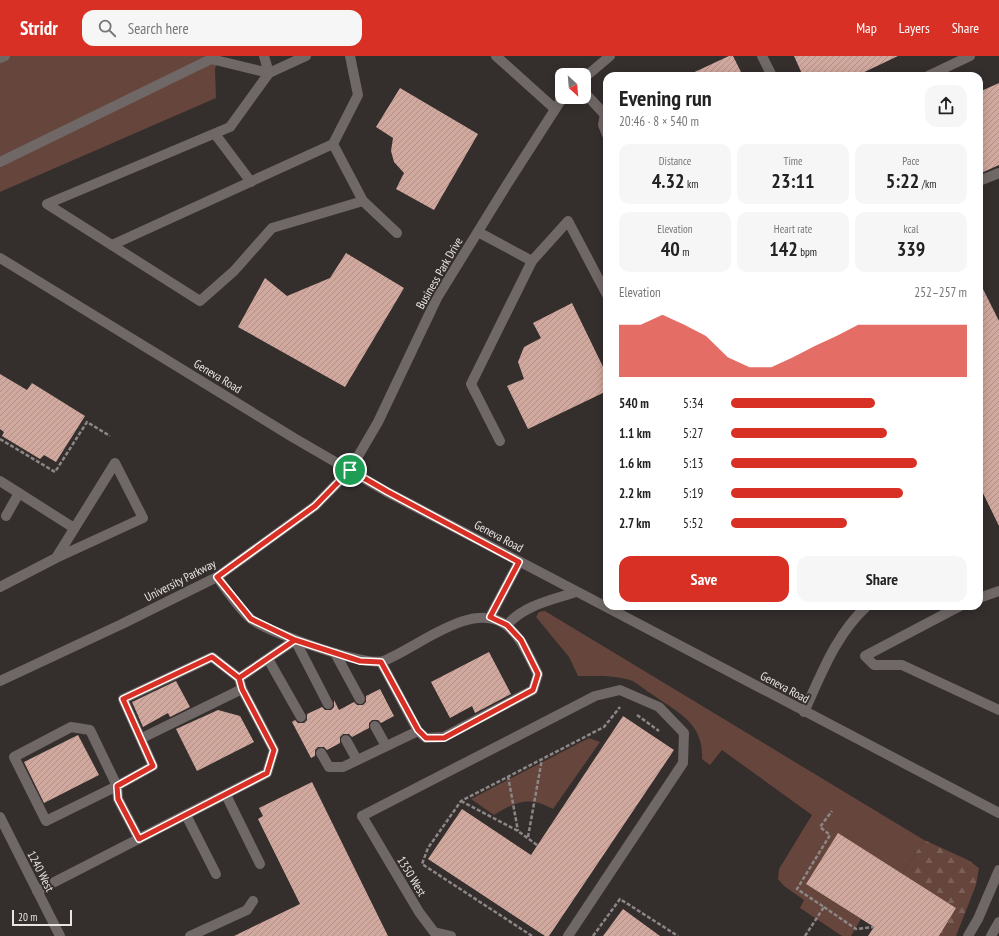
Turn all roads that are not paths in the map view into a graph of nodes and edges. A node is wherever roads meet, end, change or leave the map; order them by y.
1 (5, 56) edge
2 (264, 56) edge
3 (306, 56) edge
4 (350, 56) edge
5 (496, 56) edge
6 (610, 56) edge
7 (762, 56) edge
8 (970, 56) edge
9 (0, 58) edge
10 (210, 58) edge
11 (591, 72) edge
12 (770, 72) edge
13 (936, 72) edge
14 (268, 73) junction
15 (591, 99) edge
16 (558, 104) edge
17 (555, 109) junction
18 (603, 112) edge
19 (215, 134) junction
20 (333, 144) junction
21 (0, 162) edge
22 (999, 173) edge
23 (983, 179) edge
24 (251, 182) junction
25 (363, 201) junction
26 (478, 232) junction
27 (397, 233) dead end
28 (112, 245) junction
29 (0, 258) edge
30 (532, 261) junction
31 (603, 287) edge
32 (500, 441) dead end
33 (350, 470) junction
34 (0, 481) edge
35 (20, 493) junction
36 (6, 516) dead end
37 (74, 528) junction
38 (56, 558) junction
39 (519, 562) junction
40 (217, 577) junction
41 (0, 587) edge
42 (999, 591) edge
43 (576, 592) junction
44 (983, 597) edge
45 (603, 606) edge
46 (610, 610) edge
47 (862, 610) edge
48 (952, 610) edge
49 (490, 617) junction
50 (507, 625) junction
51 (295, 640) junction
52 (336, 653) junction
53 (268, 659) junction
54 (381, 662) junction
55 (239, 678) junction
56 (0, 681) edge
57 (242, 689) junction
58 (360, 699) dead end
59 (328, 704) dead end
60 (999, 710) edge
61 (804, 712) junction
62 (301, 717) dead end
63 (375, 726) dead end
64 (418, 730) junction
65 (142, 738) junction
66 (346, 740) dead end
67 (386, 746) junction
68 (321, 753) dead end
69 (357, 760) junction
70 (117, 786) junction
71 (226, 794) junction
72 (998, 812) edge
73 (186, 815) junction
74 (0, 817) edge
75 (139, 839) junction
76 (260, 864) dead end
77 (999, 870) edge
78 (216, 874) dead end
79 (37, 891) junction
80 (253, 901) dead end
81 (999, 922) edge
82 (430, 934) edge
83 (60, 936) edge
84 (190, 936) edge
85 (451, 936) edge
86 (568, 936) edge
87 (968, 936) edge
88 (991, 936) edge

1 - 9 main road
2 - 14 main road
3 - 14 main road
4 - 20 main road
5 - 17 main road
6 - 11 main road
7 - 12 main road
8 - 13 main road
10 - 14 main road
10 - 21 main road
14 - 19 main road
15 - 18 main road
16 - 17 main road, Business Park Drive
17 - 26 main road, Business Park Drive
19 - 24 main road
19 - 28 main road
20 - 24 main road
20 - 25 main road
22 - 23 main road
24 - 28 main road
25 - 27 main road
25 - 28 main road
26 - 30 main road
26 - 33 main road, Business Park Drive
29 - 33 main road, Geneva Road
30 - 31 main road
30 - 32 main road
33 - 39 main road, Geneva Road
33 - 40 main road, University Parkway
34 - 35 main road
35 - 36 main road
35 - 37 main road
37 - 38 main road
37 - 38 main road
38 - 41 main road
39 - 43 main road, Geneva Road
39 - 49 main road
40 - 51 main road
40 - 56 main road, University Parkway
42 - 44 main road
43 - 45 main road, Geneva Road
43 - 50 main road
46 - 61 main road, Geneva Road
47 - 61 main road
48 - 60 main road
49 - 50 main road
49 - 54 main road
50 - 64 main road
51 - 52 main road
51 - 53 main road
51 - 59 main road
52 - 54 main road
52 - 58 main road
53 - 55 main road
53 - 62 main road
54 - 64 main road
55 - 57 main road
55 - 65 main road
57 - 65 main road
57 - 71 main road
61 - 72 main road, Geneva Road
63 - 67 main road
64 - 67 main road
65 - 70 main road
66 - 69 main road
67 - 69 main road
68 - 69 main road
70 - 70 main road
70 - 75 main road
71 - 73 main road
71 - 76 main road
73 - 75 main road
73 - 78 main road
74 - 79 main road, 1240 West
75 - 79 main road
77 - 87 main road
79 - 83 main road, 1240 West
80 - 84 main road
81 - 88 main road
82 - 85 main road, 1350 West
82 - 86 main road, 1350 West

